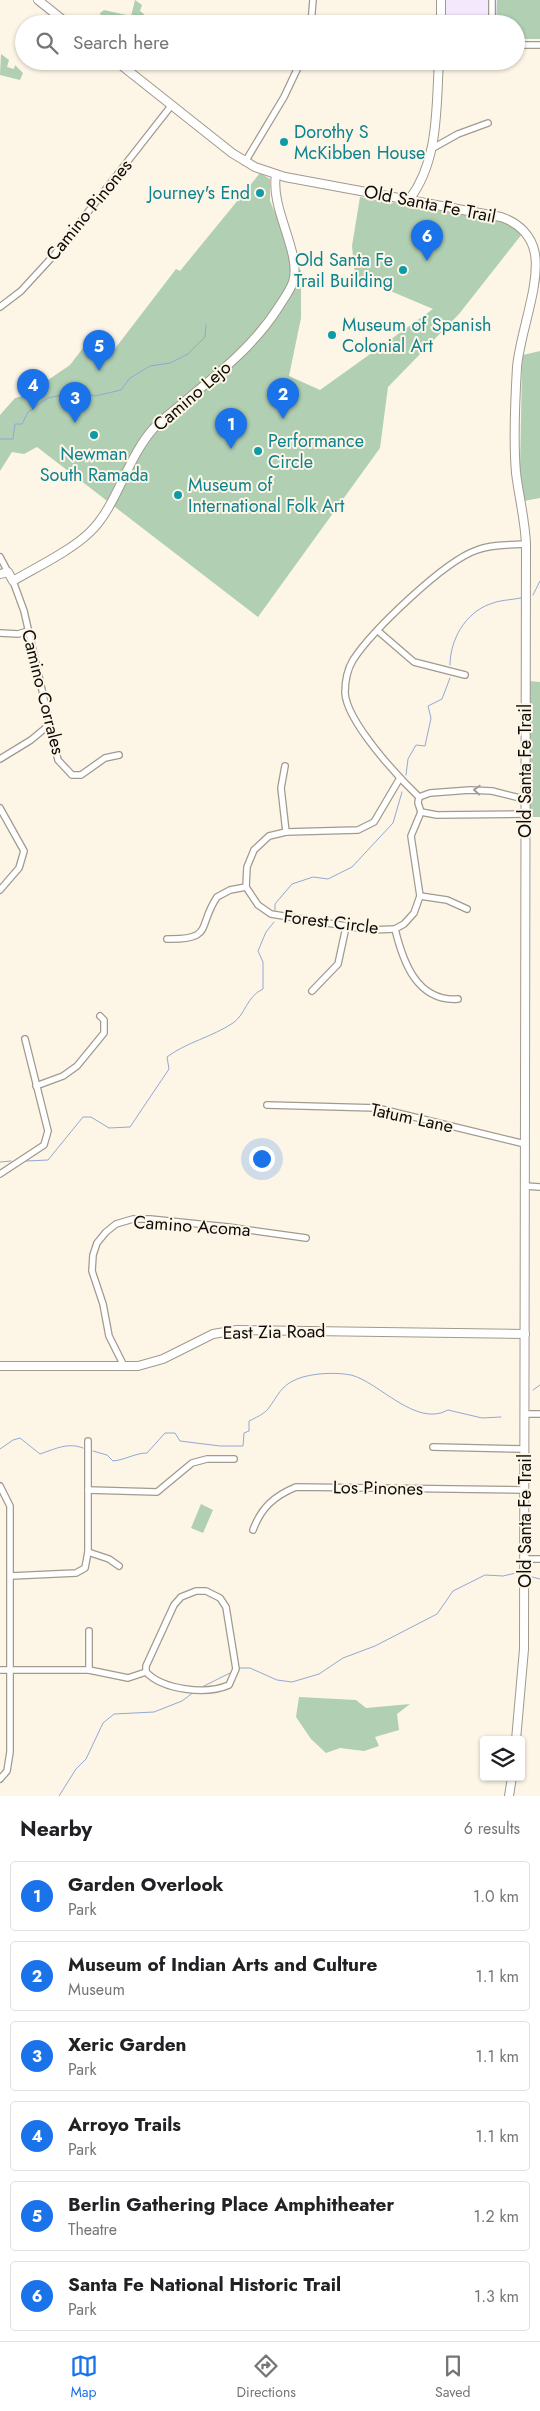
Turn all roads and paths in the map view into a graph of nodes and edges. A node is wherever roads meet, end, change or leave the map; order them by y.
1 (38, 0) edge
2 (313, 0) edge
3 (441, 0) edge
4 (492, 0) edge
5 (57, 15) edge
6 (312, 15) edge
7 (441, 15) edge
8 (492, 15) edge
9 (525, 45) edge
10 (540, 45) edge
11 (127, 70) edge
12 (297, 70) edge
13 (438, 70) edge
14 (171, 106) junction
15 (488, 123) dead end
16 (433, 148) junction
17 (245, 162) junction
18 (276, 175) junction
19 (409, 200) junction
20 (0, 307) edge
21 (526, 544) junction
22 (0, 557) edge
23 (4, 573) edge
24 (12, 581) junction
25 (28, 631) junction
26 (378, 631) junction
27 (0, 633) edge
28 (465, 675) dead end
29 (49, 725) junction
30 (119, 755) dead end
31 (0, 759) edge
32 (284, 766) dead end
33 (400, 778) junction
34 (419, 797) junction
35 (524, 799) junction
36 (0, 808) edge
37 (421, 812) junction
38 (524, 814) junction
39 (286, 832) junction
40 (246, 887) junction
41 (0, 890) edge
42 (420, 896) junction
43 (467, 909) dead end
44 (346, 927) junction
45 (395, 929) junction
46 (167, 939) dead end
47 (312, 991) dead end
48 (458, 999) dead end
49 (100, 1016) dead end
50 (25, 1039) dead end
51 (36, 1086) junction
52 (266, 1105) dead end
53 (525, 1144) junction
54 (0, 1174) edge
55 (525, 1186) junction
56 (540, 1187) edge
57 (306, 1238) dead end
58 (526, 1334) junction
59 (0, 1366) edge
60 (124, 1366) junction
61 (526, 1414) junction
62 (540, 1414) edge
63 (88, 1440) dead end
64 (433, 1447) dead end
65 (525, 1449) junction
66 (234, 1459) dead end
67 (0, 1486) edge
68 (88, 1490) junction
69 (524, 1490) junction
70 (253, 1530) dead end
71 (88, 1552) junction
72 (524, 1559) junction
73 (540, 1559) edge
74 (119, 1566) dead end
75 (11, 1576) junction
76 (89, 1631) dead end
77 (0, 1670) edge
78 (10, 1670) junction
79 (89, 1670) junction
80 (146, 1672) junction
81 (516, 1736) edge
82 (0, 1780) edge
83 (511, 1781) edge
84 (509, 1796) edge

1 - 5 street
2 - 6 street
3 - 7 street
4 - 8 street
9 - 10 street
11 - 14 street, Old Santa Fe Trail
12 - 17 street
13 - 16 street
14 - 17 street, Old Santa Fe Trail
14 - 20 street, Camino Pinones
15 - 16 street
16 - 19 street
17 - 18 street, Old Santa Fe Trail
18 - 19 street, Old Santa Fe Trail
18 - 24 street, Camino Lejo
19 - 21 street, Old Santa Fe Trail
21 - 26 street
21 - 35 street, Old Santa Fe Trail
22 - 23 street, Camino Corrales
23 - 24 street, Camino Corrales
24 - 25 street, Camino Corrales
25 - 27 street
25 - 29 street, Camino Corrales
26 - 28 street
26 - 33 street
29 - 30 street, Camino Corrales
29 - 31 street
32 - 39 street
33 - 34 street
33 - 39 street
35 -> 34 street
34 - 37 street
35 - 38 street, Old Santa Fe Trail
36 - 41 street
37 - 38 street
37 - 42 street
38 - 53 street, Old Santa Fe Trail
39 - 40 street
40 - 44 street, Forest Circle
40 - 46 street
42 - 43 street
42 - 45 street, Forest Circle
44 - 45 street, Forest Circle
44 - 47 street
45 - 48 street
49 - 51 street
50 - 51 street
51 - 54 street
52 - 53 street, Tatum Lane
53 - 55 street, Old Santa Fe Trail
55 - 56 street
55 - 58 street, Old Santa Fe Trail
57 - 60 street, Camino Acoma
58 - 60 street, East Zia Road
58 - 61 street, Old Santa Fe Trail
59 - 60 street, East Zia Road
61 - 62 street
61 - 65 street, Old Santa Fe Trail
63 - 68 street
64 - 65 street
65 - 69 street, Old Santa Fe Trail
66 - 68 street
67 - 75 street
68 - 71 street
69 - 70 street, Los Pinones
69 - 72 street, Old Santa Fe Trail
71 - 74 street
71 - 75 street
72 - 73 street
72 - 81 street, Old Santa Fe Trail
75 - 78 street
76 - 79 street
77 - 78 street
78 - 79 street
78 - 82 street
79 - 80 street
80 - 80 street
83 - 84 street

